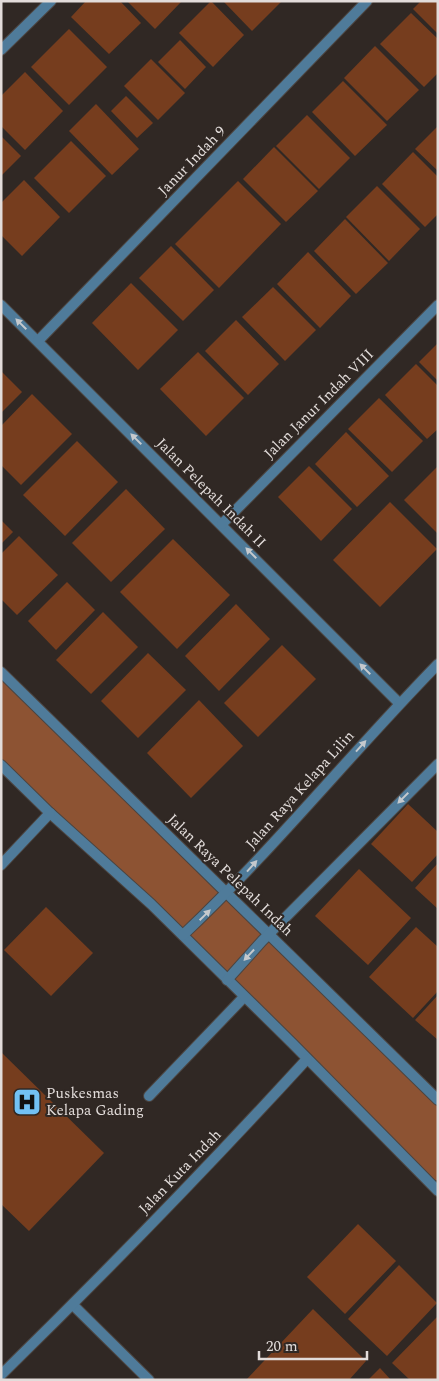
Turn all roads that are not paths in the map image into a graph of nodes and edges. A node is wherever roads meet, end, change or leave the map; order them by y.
1 (51, 1) edge
2 (367, 1) edge
3 (1, 50) edge
4 (1, 304) edge
5 (438, 305) edge
6 (38, 341) junction
7 (222, 524) junction
8 (438, 664) edge
9 (1, 672) edge
10 (400, 703) junction
11 (438, 764) edge
12 (1, 766) edge
13 (50, 813) junction
14 (1, 865) edge
15 (227, 893) junction
16 (187, 932) junction
17 (265, 938) junction
18 (227, 980) junction
19 (244, 997) junction
20 (307, 1059) junction
21 (149, 1096) dead end
22 (438, 1100) edge
23 (438, 1191) edge
24 (73, 1305) junction
25 (1, 1375) edge
26 (149, 1380) edge

1 - 3 street
2 - 6 street, Janur Indah 9
6 -> 4 street, Jalan Pelepah Indah II
5 - 7 street, Jalan Janur Indah VIII
7 -> 6 street, Jalan Pelepah Indah II
10 -> 7 street, Jalan Pelepah Indah II
8 - 10 street, Jalan Raya Kelapa Lilin
9 - 15 street, Jalan Raya Pelepah Indah
15 -> 10 street, Jalan Raya Kelapa Lilin
11 -> 17 street
12 - 13 street
13 - 14 street
13 - 16 street
16 -> 15 street, Jalan Raya Kelapa Lilin
15 - 17 street, Jalan Raya Pelepah Indah
16 - 18 street
17 -> 18 street
17 - 22 street, Jalan Raya Pelepah Indah
18 - 19 street
19 - 20 street
19 - 21 street
20 - 23 street
20 - 24 street, Jalan Kuta Indah
24 - 25 street, Jalan Kuta Indah
24 - 26 street

